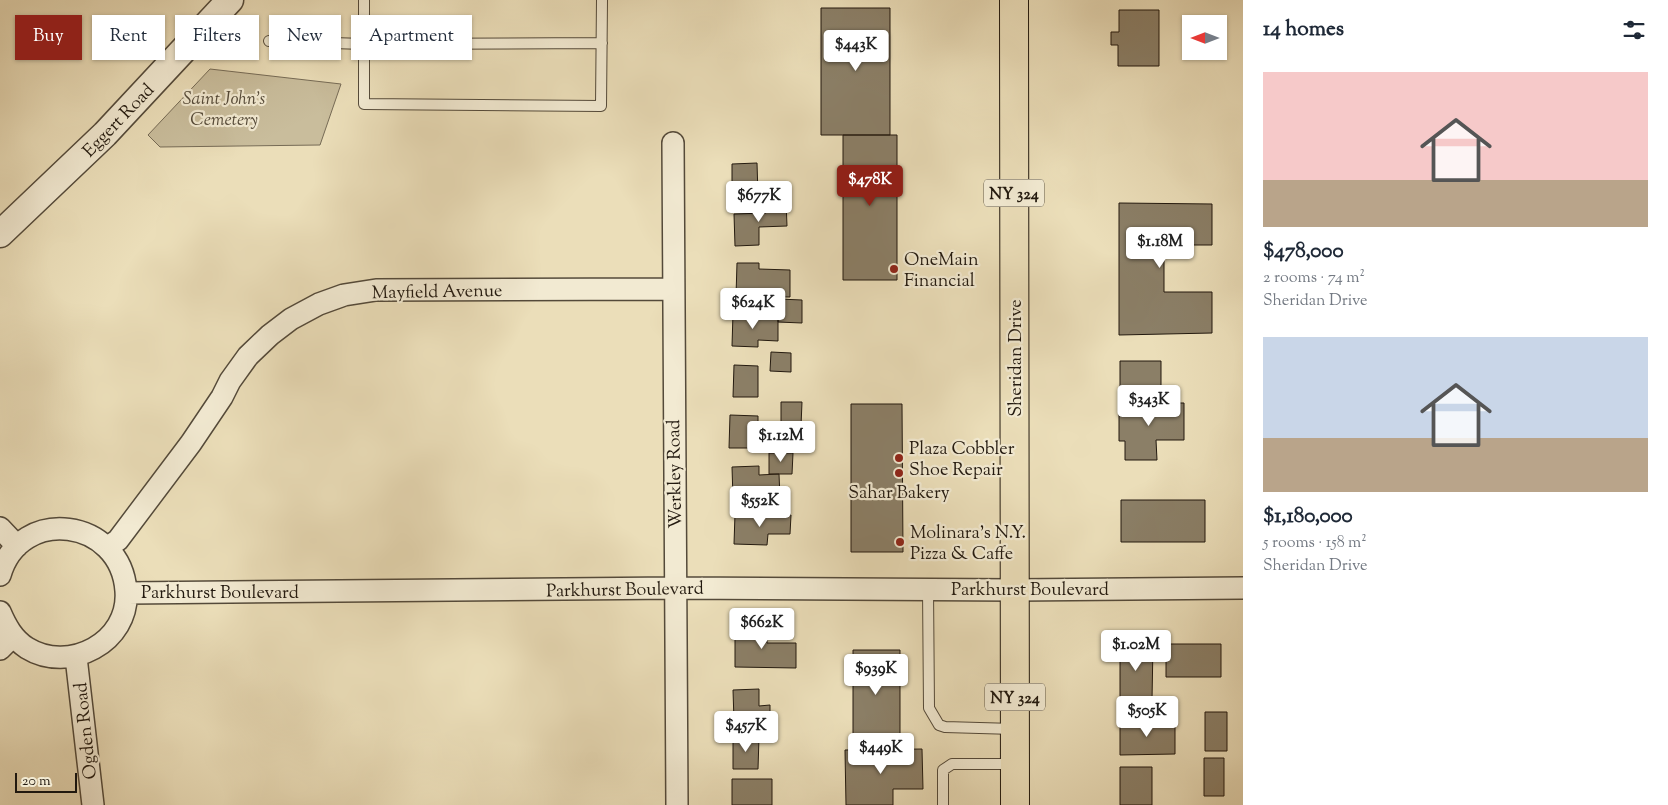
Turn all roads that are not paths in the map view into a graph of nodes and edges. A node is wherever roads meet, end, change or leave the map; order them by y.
1 (230, 0) edge
2 (364, 0) edge
3 (602, 0) edge
4 (1014, 0) edge
5 (364, 15) edge
6 (602, 42) junction
7 (472, 43) edge
8 (364, 60) edge
9 (673, 143) dead end
10 (0, 234) edge
11 (673, 289) junction
12 (0, 528) edge
13 (17, 546) junction
14 (108, 547) junction
15 (0, 575) edge
16 (676, 588) junction
17 (1243, 588) edge
18 (928, 589) junction
19 (1015, 590) junction
20 (127, 593) junction
21 (0, 612) edge
22 (7, 643) edge
23 (76, 657) junction
24 (1016, 729) junction
25 (1016, 764) junction
26 (93, 805) edge
27 (677, 805) edge
28 (942, 805) edge
29 (1016, 805) edge

1 - 10 street, Eggert Road
2 - 5 lane
3 - 6 lane
4 - 19 main road, Sheridan Drive / NY 324
6 - 7 lane
6 - 8 lane
9 - 11 street, Werkley Road
11 - 14 street, Mayfield Avenue
11 - 16 street, Werkley Road
12 - 13 street
13 - 14 street
13 - 15 street
14 - 20 street
16 - 18 street, Parkhurst Boulevard
16 - 20 street, Parkhurst Boulevard
16 - 27 street, Werkley Road
17 - 19 street, Parkhurst Boulevard
18 - 19 street, Parkhurst Boulevard
18 - 24 lane
19 - 24 main road, Sheridan Drive / NY 324
20 - 23 street
21 - 22 street
22 - 23 street
23 - 26 street, Ogden Road
24 - 25 main road, Sheridan Drive / NY 324
25 - 28 lane
25 - 29 main road, Sheridan Drive / NY 324

